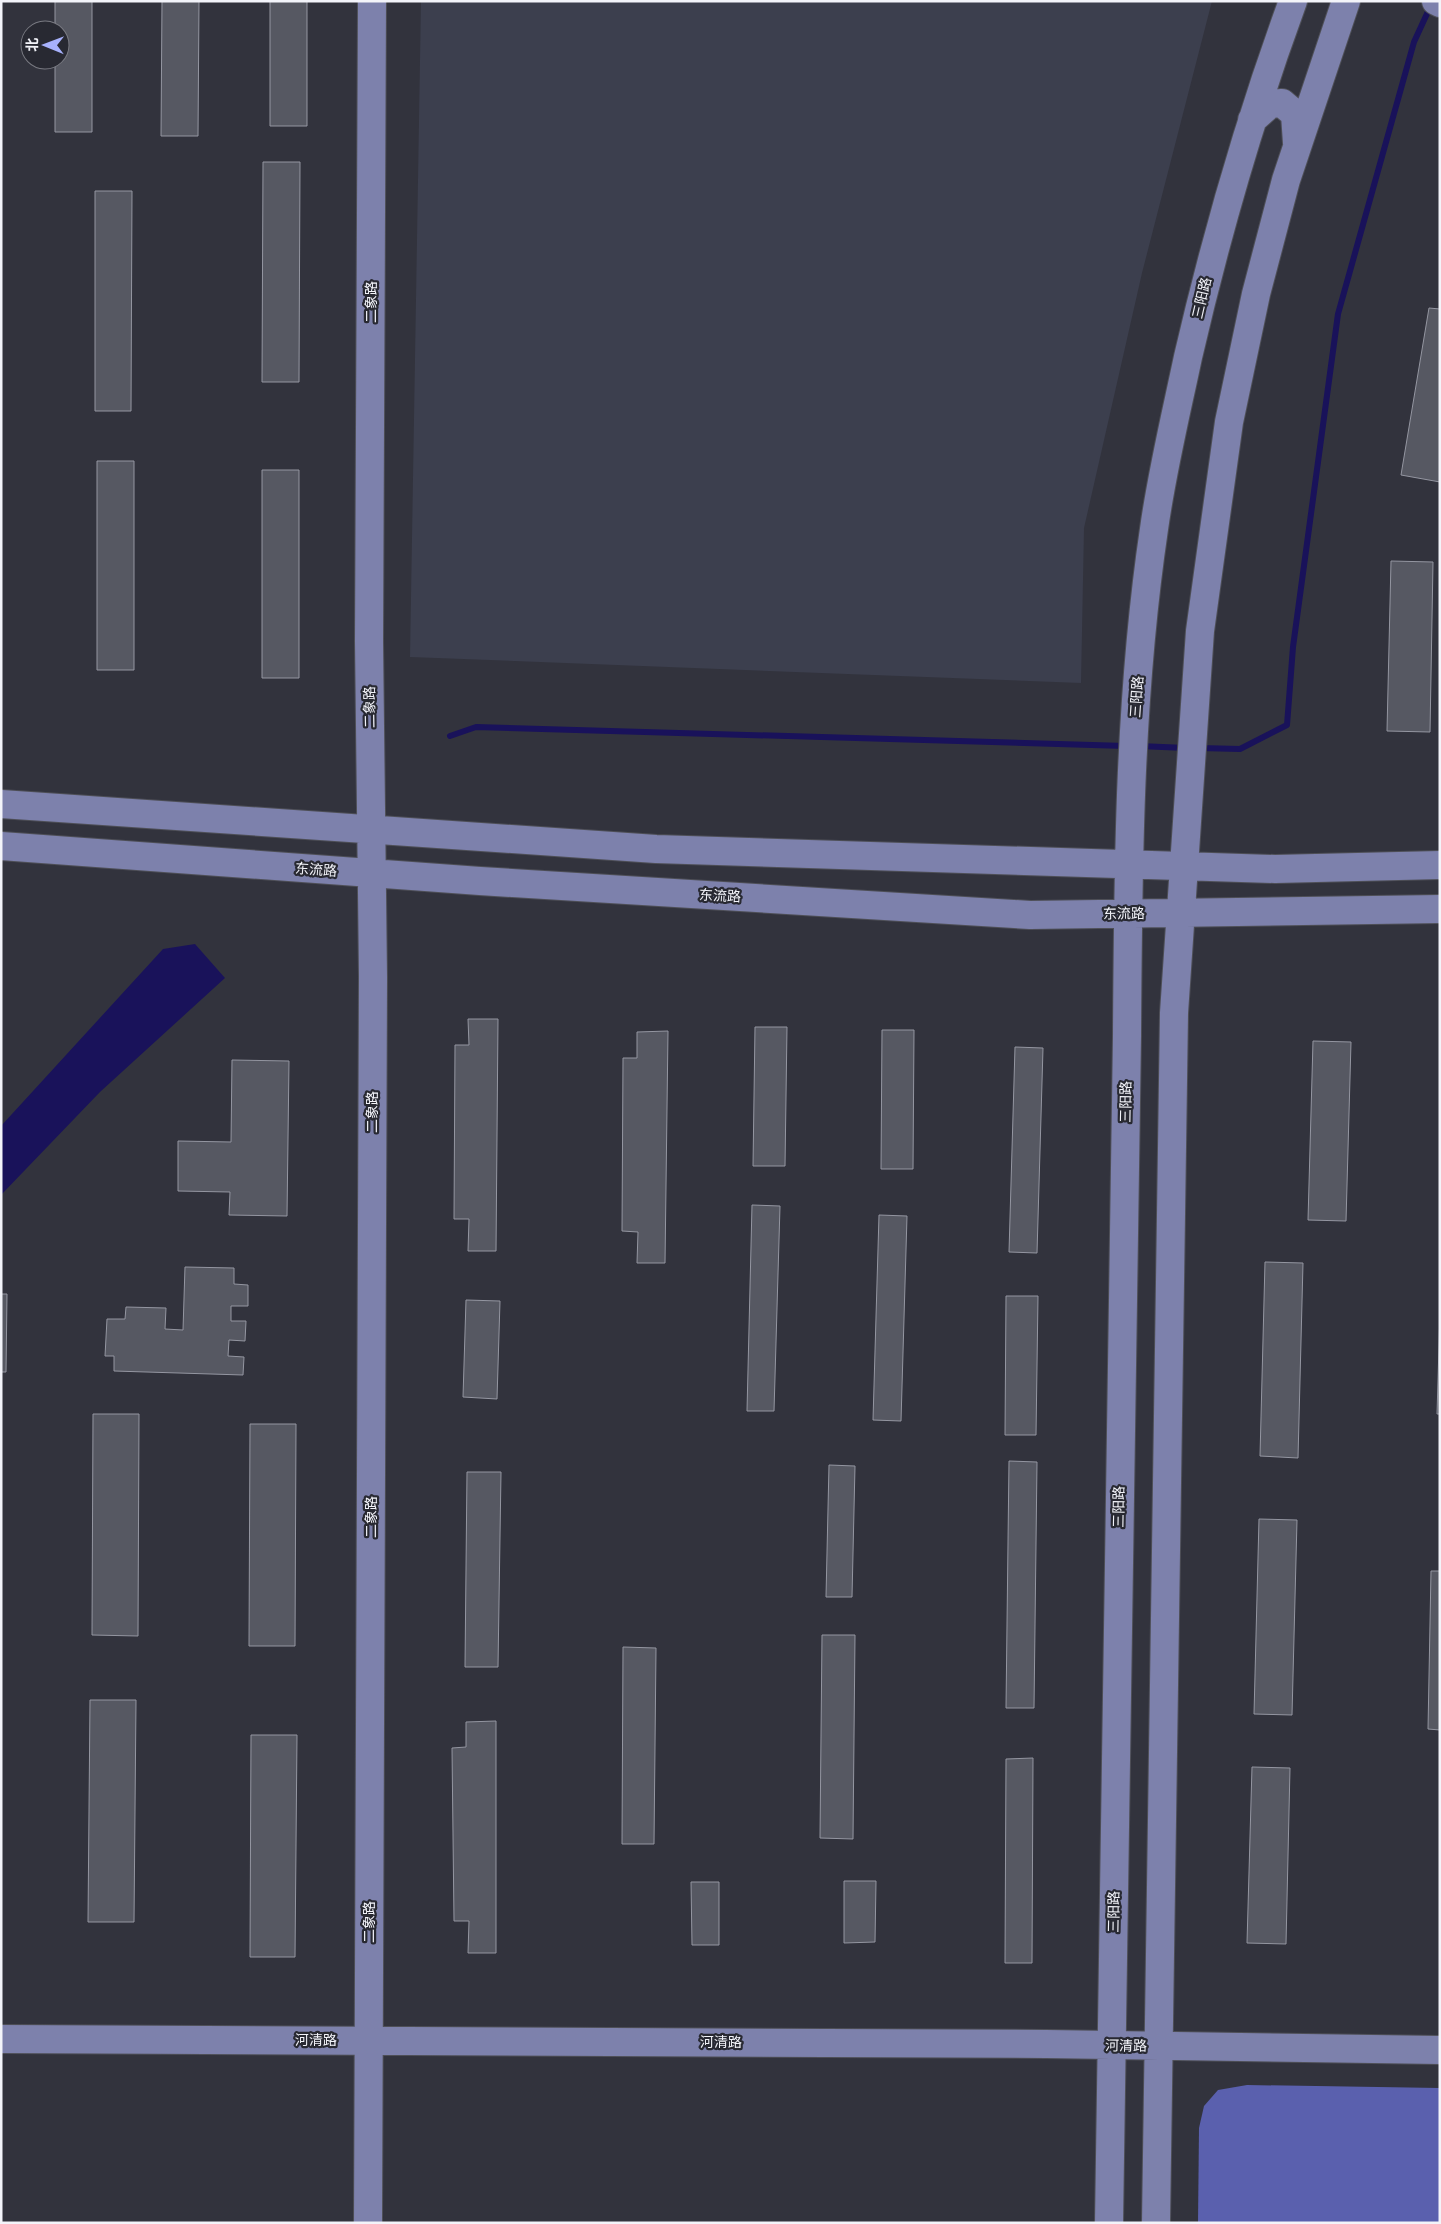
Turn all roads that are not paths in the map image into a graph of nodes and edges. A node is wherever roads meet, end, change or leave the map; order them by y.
1 (372, 1) edge
2 (1293, 1) edge
3 (1346, 1) edge
4 (1436, 1) edge
5 (1440, 3) edge
6 (1252, 120) junction
7 (1297, 144) junction
8 (1, 804) edge
9 (371, 830) junction
10 (1, 846) edge
11 (1128, 864) junction
12 (1440, 865) edge
13 (1184, 866) junction
14 (372, 874) junction
15 (1440, 909) edge
16 (1128, 914) junction
17 (1180, 914) junction
18 (1, 2039) edge
19 (368, 2040) junction
20 (1112, 2046) junction
21 (1158, 2046) junction
22 (1440, 2050) edge
23 (368, 2223) edge
24 (1109, 2223) edge
25 (1156, 2223) edge

1 - 9 main road, 二象路
2 - 6 main road, 三阳路
3 - 7 main road
4 - 5 main road
6 - 7 main road
6 - 11 main road, 三阳路
7 - 13 main road
8 - 9 main road
9 - 11 main road
9 - 14 main road, 二象路
10 - 14 main road, 东流路
11 - 13 main road
11 - 16 main road, 三阳路
12 - 13 main road
13 - 17 main road
14 - 16 main road, 东流路
14 - 19 main road, 二象路
15 - 17 main road, 东流路
16 - 17 main road, 东流路
16 - 20 main road, 三阳路
17 - 21 main road
18 - 19 main road, 河清路
19 - 20 main road, 河清路
19 - 23 main road, 二象路
20 - 21 main road, 河清路
20 - 24 main road, 三阳路
21 - 22 main road, 河清路
21 - 25 main road

